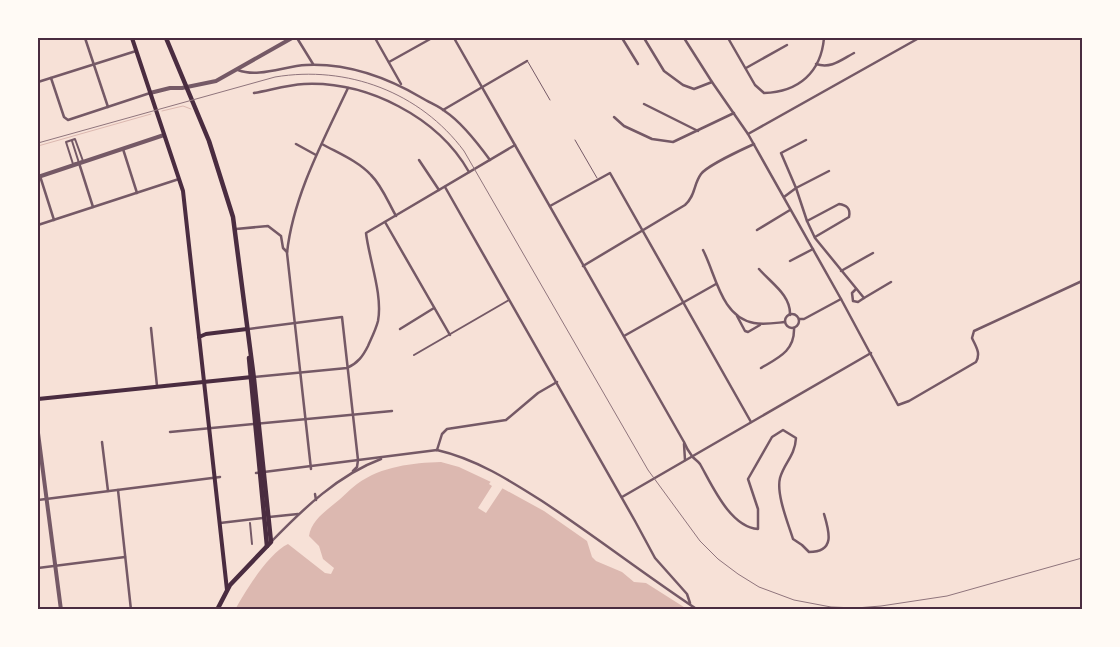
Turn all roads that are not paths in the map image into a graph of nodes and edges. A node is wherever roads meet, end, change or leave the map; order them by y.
1 (84, 38) edge
2 (132, 38) edge
3 (166, 38) edge
4 (292, 38) edge
5 (297, 38) edge
6 (375, 38) edge
7 (432, 38) edge
8 (454, 38) edge
9 (622, 38) edge
10 (644, 38) edge
11 (684, 38) edge
12 (728, 38) edge
13 (824, 38) edge
14 (919, 38) edge
15 (788, 45) dead end
16 (136, 51) junction
17 (854, 53) dead end
18 (527, 61) joint
19 (389, 62) junction
20 (638, 64) dead end
21 (816, 64) junction
22 (94, 65) junction
23 (313, 65) junction
24 (746, 68) junction
25 (236, 69) junction
26 (51, 78) junction
27 (38, 82) edge
28 (712, 82) junction
29 (402, 86) junction
30 (482, 87) junction
31 (348, 88) junction
32 (254, 93) dead end
33 (150, 94) junction
34 (550, 100) dead end
35 (644, 104) dead end
36 (108, 107) junction
37 (443, 110) junction
38 (734, 113) junction
39 (614, 116) dead end
40 (698, 131) junction
41 (748, 134) junction
42 (164, 135) junction
43 (575, 140) dead end
44 (806, 140) dead end
45 (72, 141) dead end
46 (296, 144) dead end
47 (321, 144) junction
48 (754, 144) junction
49 (515, 145) junction
50 (122, 148) junction
51 (316, 155) junction
52 (419, 160) dead end
53 (490, 160) junction
54 (79, 163) junction
55 (829, 171) dead end
56 (469, 172) junction
57 (38, 176) edge
58 (179, 179) junction
59 (598, 180) junction
60 (445, 187) junction
61 (796, 188) junction
62 (439, 190) junction
63 (137, 193) junction
64 (784, 197) junction
65 (550, 206) junction
66 (93, 207) junction
67 (791, 210) junction
68 (396, 216) junction
69 (54, 220) junction
70 (806, 221) junction
71 (385, 222) junction
72 (38, 225) edge
73 (234, 229) junction
74 (643, 230) junction
75 (758, 230) dead end
76 (815, 238) junction
77 (813, 249) junction
78 (703, 250) dead end
79 (288, 252) junction
80 (873, 253) dead end
81 (790, 261) dead end
82 (583, 266) junction
83 (759, 269) dead end
84 (841, 271) junction
85 (1082, 281) edge
86 (891, 282) dead end
87 (716, 284) junction
88 (856, 289) junction
89 (864, 298) junction
90 (841, 299) junction
91 (510, 300) junction
92 (683, 302) junction
93 (434, 308) junction
94 (736, 315) junction
95 (790, 315) junction
96 (798, 319) junction
97 (786, 322) junction
98 (296, 323) junction
99 (761, 324) junction
100 (198, 327) junction
101 (151, 328) dead end
102 (794, 328) junction
103 (247, 330) junction
104 (400, 330) dead end
105 (208, 333) junction
106 (450, 335) junction
107 (623, 336) junction
108 (200, 337) junction
109 (870, 353) junction
110 (414, 355) dead end
111 (347, 368) junction
112 (761, 368) dead end
113 (301, 372) junction
114 (252, 377) junction
115 (204, 382) junction
116 (557, 382) junction
117 (157, 386) junction
118 (38, 399) edge
119 (392, 411) dead end
120 (353, 415) junction
121 (306, 420) junction
122 (750, 422) junction
123 (257, 425) junction
124 (209, 429) junction
125 (170, 432) dead end
126 (38, 433) edge
127 (102, 442) dead end
128 (684, 442) junction
129 (437, 450) junction
130 (692, 456) junction
131 (387, 457) junction
132 (358, 460) junction
133 (685, 460) junction
134 (311, 468) junction
135 (353, 471) junction
136 (260, 473) junction
137 (215, 477) junction
138 (220, 477) dead end
139 (118, 490) junction
140 (108, 491) junction
141 (315, 494) dead end
142 (622, 497) junction
143 (47, 499) junction
144 (38, 500) edge
145 (316, 500) junction
146 (300, 514) junction
147 (824, 514) dead end
148 (267, 517) junction
149 (220, 523) junction
150 (250, 523) dead end
151 (252, 544) dead end
152 (269, 544) junction
153 (125, 557) junction
154 (56, 566) junction
155 (38, 568) edge
156 (227, 591) junction
157 (690, 604) junction
158 (61, 610) edge
159 (130, 610) edge
160 (217, 610) edge
161 (698, 610) edge

1 - 22 street
2 - 16 main road
3 - 73 main road
4 - 25 street
5 - 23 street
6 - 19 street
7 - 19 street
8 - 30 street
9 - 20 street
10 - 28 street
11 - 28 street
12 - 24 street
13 - 21 street
14 - 41 street
15 - 24 street
16 - 22 street
16 - 33 main road
17 - 21 street
18 - 30 street
18 - 34 lane
19 - 29 street
21 - 24 street
22 - 26 street
22 - 36 street
23 - 25 street
23 - 29 street
25 - 33 street
26 - 27 street
26 - 36 street
28 - 38 street
29 - 37 street
30 - 37 street
30 - 49 street
31 - 32 street
31 - 47 street
31 - 56 street
33 - 36 street
33 - 42 main road
35 - 40 street
37 - 53 street
38 - 40 street
38 - 41 street
39 - 40 street
41 - 48 street
42 - 50 street
42 - 58 main road
43 - 59 lane
44 - 61 street
45 - 54 street
46 - 51 street
47 - 51 street
47 - 68 street
48 - 64 street
48 - 74 street
49 - 53 street
49 - 65 street
50 - 54 street
50 - 63 street
51 - 79 street
52 - 62 street
53 - 56 street
54 - 54 street
54 - 57 street
54 - 66 street
55 - 61 street
56 - 60 street
57 - 69 street
58 - 63 street
58 - 100 main road
59 - 65 street
59 - 74 street
60 - 62 street
60 - 91 street
61 - 64 street
61 - 70 street
62 - 68 street
63 - 66 street
64 - 67 street
65 - 82 street
66 - 69 street
67 - 75 street
67 - 77 street
68 - 71 street
69 - 72 street
70 - 76 street
70 - 76 street
71 - 93 street
71 - 111 street
73 - 79 street
73 - 103 main road
74 - 82 street
74 - 92 street
76 - 84 street
77 - 81 street
77 - 90 street
78 - 87 street
79 - 98 street
80 - 84 street
82 - 107 street
83 - 95 street
84 - 88 street
85 - 109 street
86 - 89 street
87 - 92 street
87 - 94 street
88 - 89 street
88 - 89 street
90 - 96 street
90 - 109 street
91 - 106 street
91 - 116 street
92 - 107 street
92 - 122 street
93 - 104 street
93 - 106 street
94 - 99 street
94 - 99 street
95 - 96 street
95 - 97 street
96 - 102 street
97 - 99 street
97 - 102 street
98 - 103 street
98 - 111 street
98 - 113 street
100 - 105 main road
100 - 108 main road
101 - 117 street
102 - 112 street
103 - 105 main road
103 - 114 main road
105 - 108 main road
106 - 110 street
107 - 128 street
108 - 115 main road
109 - 122 street
111 - 113 street
111 - 120 street
113 - 114 street
113 - 121 street
114 - 115 main road
114 - 123 main road
115 - 117 main road
115 - 124 main road
116 - 129 street
116 - 142 street
117 - 118 main road
119 - 120 street
120 - 121 street
120 - 132 street
121 - 123 street
121 - 134 street
122 - 130 street
123 - 124 street
123 - 136 main road
124 - 125 street
124 - 137 main road
126 - 143 street
127 - 140 street
128 - 130 street
128 - 133 street
129 - 131 street
129 - 157 street
130 - 133 street
130 - 147 street
131 - 132 street
131 - 135 street
132 - 134 street
132 - 135 street
133 - 142 street
134 - 136 street
135 - 145 street
136 - 148 main road
137 - 138 street
137 - 139 street
137 - 149 main road
139 - 140 street
139 - 153 street
140 - 143 street
141 - 145 street
142 - 157 street
143 - 144 street
143 - 154 street
145 - 146 street
146 - 148 street
146 - 152 street
148 - 149 street
148 - 152 main road
149 - 156 main road
150 - 151 street
152 - 156 main road
153 - 154 street
153 - 159 street
154 - 155 street
154 - 158 street
156 - 160 main road
157 - 161 street

